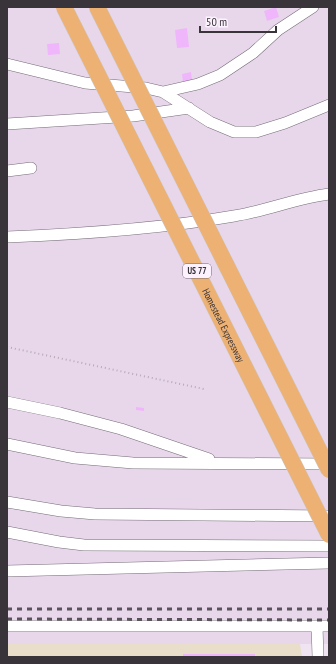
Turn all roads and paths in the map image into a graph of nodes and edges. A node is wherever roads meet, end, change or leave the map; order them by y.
1 (64, 7) edge
2 (97, 7) edge
3 (313, 7) edge
4 (7, 64) edge
5 (163, 92) junction
6 (329, 104) edge
7 (189, 108) junction
8 (7, 124) edge
9 (31, 168) dead end
10 (7, 171) edge
11 (329, 194) edge
12 (7, 237) edge
13 (7, 347) edge
14 (204, 389) dead end
15 (7, 402) edge
16 (7, 444) edge
17 (231, 464) junction
18 (329, 464) edge
19 (329, 470) edge
20 (7, 502) edge
21 (329, 516) edge
22 (7, 532) edge
23 (329, 536) edge
24 (329, 546) edge
25 (227, 547) junction
26 (329, 563) edge
27 (227, 565) junction
28 (7, 571) edge
29 (7, 626) edge
30 (317, 626) junction
31 (329, 626) edge
32 (318, 657) edge

1 - 23 highway, Homestead Expressway / US 77, bridge
2 - 19 highway, US 77, bridge
3 - 5 street
4 - 5 street
5 - 7 street
6 - 7 street
7 - 8 street
9 - 10 street
11 - 12 street
13 - 14 path
15 - 17 street
16 - 17 street
17 - 18 street
20 - 21 street
22 - 25 street
24 - 25 street
25 - 27 street
26 - 27 street
27 - 28 street
29 - 30 street
30 - 31 street
30 - 32 street

